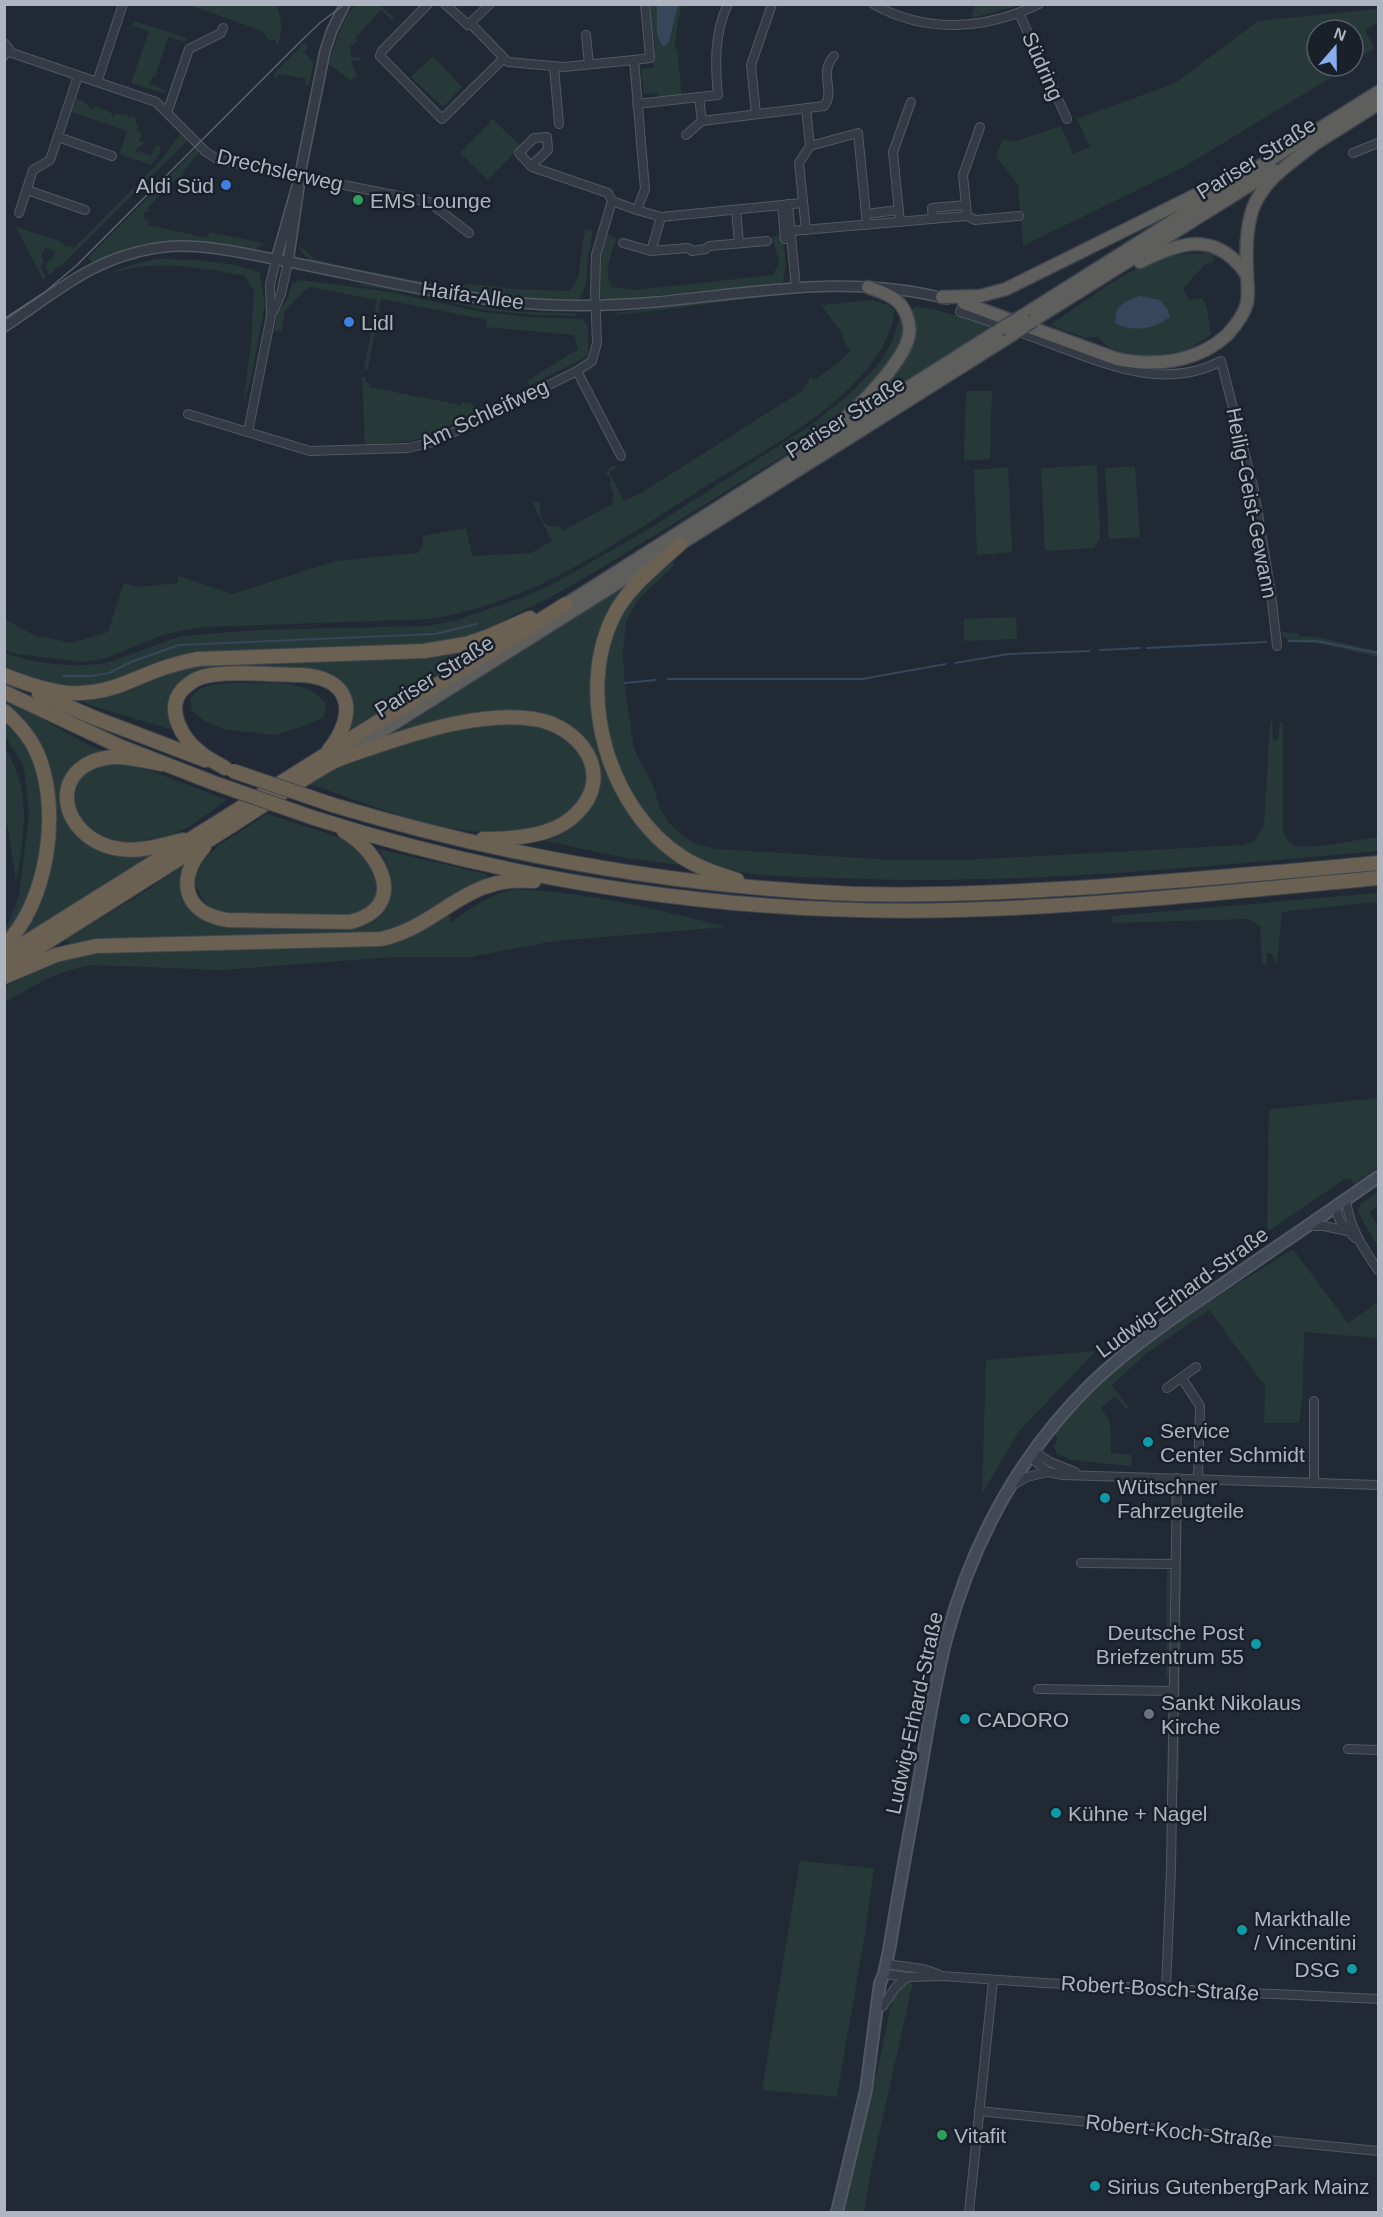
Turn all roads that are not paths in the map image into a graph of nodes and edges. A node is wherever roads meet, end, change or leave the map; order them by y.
1 (123, 4) edge
2 (345, 4) edge
3 (428, 4) edge
4 (445, 4) edge
5 (490, 4) edge
6 (645, 4) edge
7 (728, 4) edge
8 (772, 4) edge
9 (873, 4) edge
10 (1039, 4) edge
11 (1019, 13) junction
12 (471, 24) junction
13 (223, 28) dead end
14 (586, 34) dead end
15 (4, 43) edge
16 (7, 54) edge
17 (834, 56) dead end
18 (504, 58) junction
19 (634, 60) junction
20 (589, 64) junction
21 (554, 67) junction
22 (78, 76) junction
23 (97, 82) junction
24 (1378, 92) edge
25 (699, 97) junction
26 (911, 102) dead end
27 (637, 104) junction
28 (1378, 104) edge
29 (806, 108) junction
30 (167, 113) junction
31 (756, 114) junction
32 (1067, 119) dead end
33 (702, 121) junction
34 (559, 124) dead end
35 (980, 127) dead end
36 (686, 135) dead end
37 (58, 137) junction
38 (1378, 143) edge
39 (810, 146) junction
40 (1311, 146) junction
41 (1353, 153) dead end
42 (112, 156) dead end
43 (1270, 159) junction
44 (531, 166) dead end
45 (299, 178) junction
46 (27, 190) junction
47 (612, 201) junction
48 (803, 203) junction
49 (785, 205) junction
50 (966, 205) junction
51 (85, 210) dead end
52 (638, 210) junction
53 (736, 210) junction
54 (898, 210) junction
55 (19, 213) dead end
56 (866, 214) junction
57 (967, 216) junction
58 (1018, 216) dead end
59 (661, 218) junction
60 (933, 219) junction
61 (900, 222) junction
62 (867, 225) junction
63 (806, 230) junction
64 (470, 233) dead end
65 (788, 236) junction
66 (767, 241) dead end
67 (623, 243) dead end
68 (739, 243) junction
69 (651, 251) junction
70 (276, 260) junction
71 (288, 262) junction
72 (1247, 274) junction
73 (868, 287) junction
74 (1088, 287) junction
75 (796, 288) junction
76 (942, 297) junction
77 (964, 303) junction
78 (595, 306) junction
79 (271, 316) junction
80 (1028, 318) junction
81 (4, 327) edge
82 (577, 371) junction
83 (188, 414) dead end
84 (248, 432) junction
85 (621, 456) dead end
86 (790, 462) junction
87 (681, 543) junction
88 (566, 604) junction
89 (1277, 646) dead end
90 (4, 676) edge
91 (4, 692) edge
92 (4, 711) edge
93 (328, 760) junction
94 (162, 764) junction
95 (229, 769) junction
96 (332, 824) junction
97 (215, 836) junction
98 (194, 837) junction
99 (451, 837) junction
100 (1378, 863) edge
101 (1378, 878) edge
102 (610, 887) junction
103 (777, 889) junction
104 (4, 946) edge
105 (4, 956) edge
106 (4, 969) edge
107 (4, 977) edge
108 (1378, 1177) edge
109 (1346, 1200) junction
110 (1335, 1207) junction
111 (1307, 1226) junction
112 (1348, 1232) junction
113 (1359, 1241) junction
114 (1378, 1270) edge
115 (1196, 1367) dead end
116 (1182, 1378) junction
117 (1167, 1388) dead end
118 (1314, 1401) dead end
119 (1032, 1454) junction
120 (1048, 1472) junction
121 (1086, 1474) junction
122 (1177, 1478) junction
123 (1198, 1479) junction
124 (1314, 1483) junction
125 (1378, 1485) edge
126 (1009, 1488) junction
127 (1081, 1563) dead end
128 (1175, 1564) junction
129 (1038, 1689) dead end
130 (1174, 1691) junction
131 (1348, 1749) dead end
132 (1378, 1750) edge
133 (885, 1969) junction
134 (942, 1976) junction
135 (907, 1977) junction
136 (993, 1980) junction
137 (1166, 1988) junction
138 (1378, 1999) edge
139 (883, 2006) junction
140 (873, 2045) junction
141 (979, 2111) junction
142 (1378, 2151) edge
143 (837, 2212) edge
144 (969, 2212) edge

1 - 23 street
2 - 45 street
3 - 18 street
4 - 12 street
5 - 12 street
6 - 19 street
7 - 25 street
8 - 31 street
9 - 11 street, Südring
10 - 11 street, Südring
11 - 32 street, Südring
12 - 18 street
13 - 30 street
14 - 20 street
15 - 16 street
16 - 22 street, Drechslerweg
17 - 29 street
18 - 21 street
19 - 20 street
19 - 27 street
20 - 21 street
21 - 34 street
22 - 23 street, Drechslerweg
22 - 37 street
23 - 30 street, Drechslerweg
24 - 43 highway, Pariser Straße
25 - 27 street
25 - 33 street
26 - 54 street
27 - 52 street
28 - 40 highway, Pariser Straße
29 - 31 street
29 - 39 street
30 - 45 street, Drechslerweg
31 - 33 street
33 - 36 street
35 - 50 street
37 - 42 street
37 - 46 street
38 - 41 street
39 - 48 street
39 - 56 street
40 - 72 highway
40 - 74 highway, Pariser Straße
43 - 76 highway
43 - 80 highway, Pariser Straße
44 - 47 street
45 - 64 street, Drechslerweg
45 - 70 street
45 - 71 street
46 - 51 street
46 - 55 street
47 - 52 street
47 - 78 street, Am Schleifweg
48 - 49 street
48 - 63 street
49 - 53 street
49 - 65 street
50 - 57 street
50 - 60 street
52 - 59 street
53 - 59 street
53 - 68 street
54 - 56 street
54 - 61 street
56 - 62 street
57 - 58 street
57 - 60 street
59 - 69 street
60 - 61 street
61 - 62 street
62 - 63 street
63 - 65 street
65 - 75 street
66 - 68 street
67 - 69 street
68 - 69 street
70 - 71 street, Haifa-Allee
70 - 79 street
70 - 81 street, Haifa-Allee
71 - 78 street, Haifa-Allee
71 - 79 street
72 - 74 highway
72 - 77 highway
73 - 75 street, Haifa-Allee
73 - 76 street, Haifa-Allee
73 - 86 highway
74 - 80 highway, Pariser Straße
75 - 78 street, Haifa-Allee
76 - 77 street, Haifa-Allee
77 - 89 street, Heilig-Geist-Gewann
78 - 82 street, Am Schleifweg
79 - 84 street
80 - 86 highway, Pariser Straße, bridge
80 - 87 highway, Pariser Straße, bridge
82 - 84 street, Am Schleifweg
82 - 85 street
83 - 84 street, Am Schleifweg
86 - 88 highway, Pariser Straße
87 - 93 highway, Pariser Straße
87 - 103 highway
88 - 90 highway
88 - 93 highway
90 - 95 highway
91 - 94 highway
92 - 104 highway
93 - 95 highway
93 - 97 highway
93 - 98 highway
93 - 99 highway
94 - 96 highway, bridge
94 - 98 highway
95 - 99 highway, bridge
96 - 97 highway
96 - 102 highway
97 - 106 highway
98 - 105 highway
99 - 103 highway
100 - 103 highway
101 - 102 highway
102 - 107 highway
108 - 109 main road, Ludwig-Erhard-Straße
109 - 110 main road, Ludwig-Erhard-Straße
109 - 113 street
110 - 111 main road, Ludwig-Erhard-Straße
110 - 112 street
111 - 112 street
111 - 119 main road, Ludwig-Erhard-Straße
112 - 113 street
113 - 114 street
115 - 116 street
116 - 117 street
116 - 123 street
118 - 124 street
119 - 120 street
119 - 121 street
119 - 126 main road, Ludwig-Erhard-Straße
120 - 121 street
120 - 126 street
121 - 122 street
122 - 123 street
122 - 128 street
123 - 124 street
124 - 125 street
126 - 133 main road, Ludwig-Erhard-Straße
127 - 128 street
128 - 130 street
129 - 130 street
130 - 137 street
131 - 132 street
133 - 134 street, Robert-Bosch-Straße
133 - 135 street, Robert-Bosch-Straße
133 - 139 main road, Ludwig-Erhard-Straße
133 - 140 main road, Ludwig-Erhard-Straße
134 - 135 street, Robert-Bosch-Straße
134 - 136 street, Robert-Bosch-Straße
135 - 139 street
136 - 137 street, Robert-Bosch-Straße
136 - 141 street
137 - 138 street, Robert-Bosch-Straße
139 - 140 main road, Ludwig-Erhard-Straße
140 - 143 main road, Ludwig-Erhard-Straße
141 - 142 street, Robert-Koch-Straße
141 - 144 street

